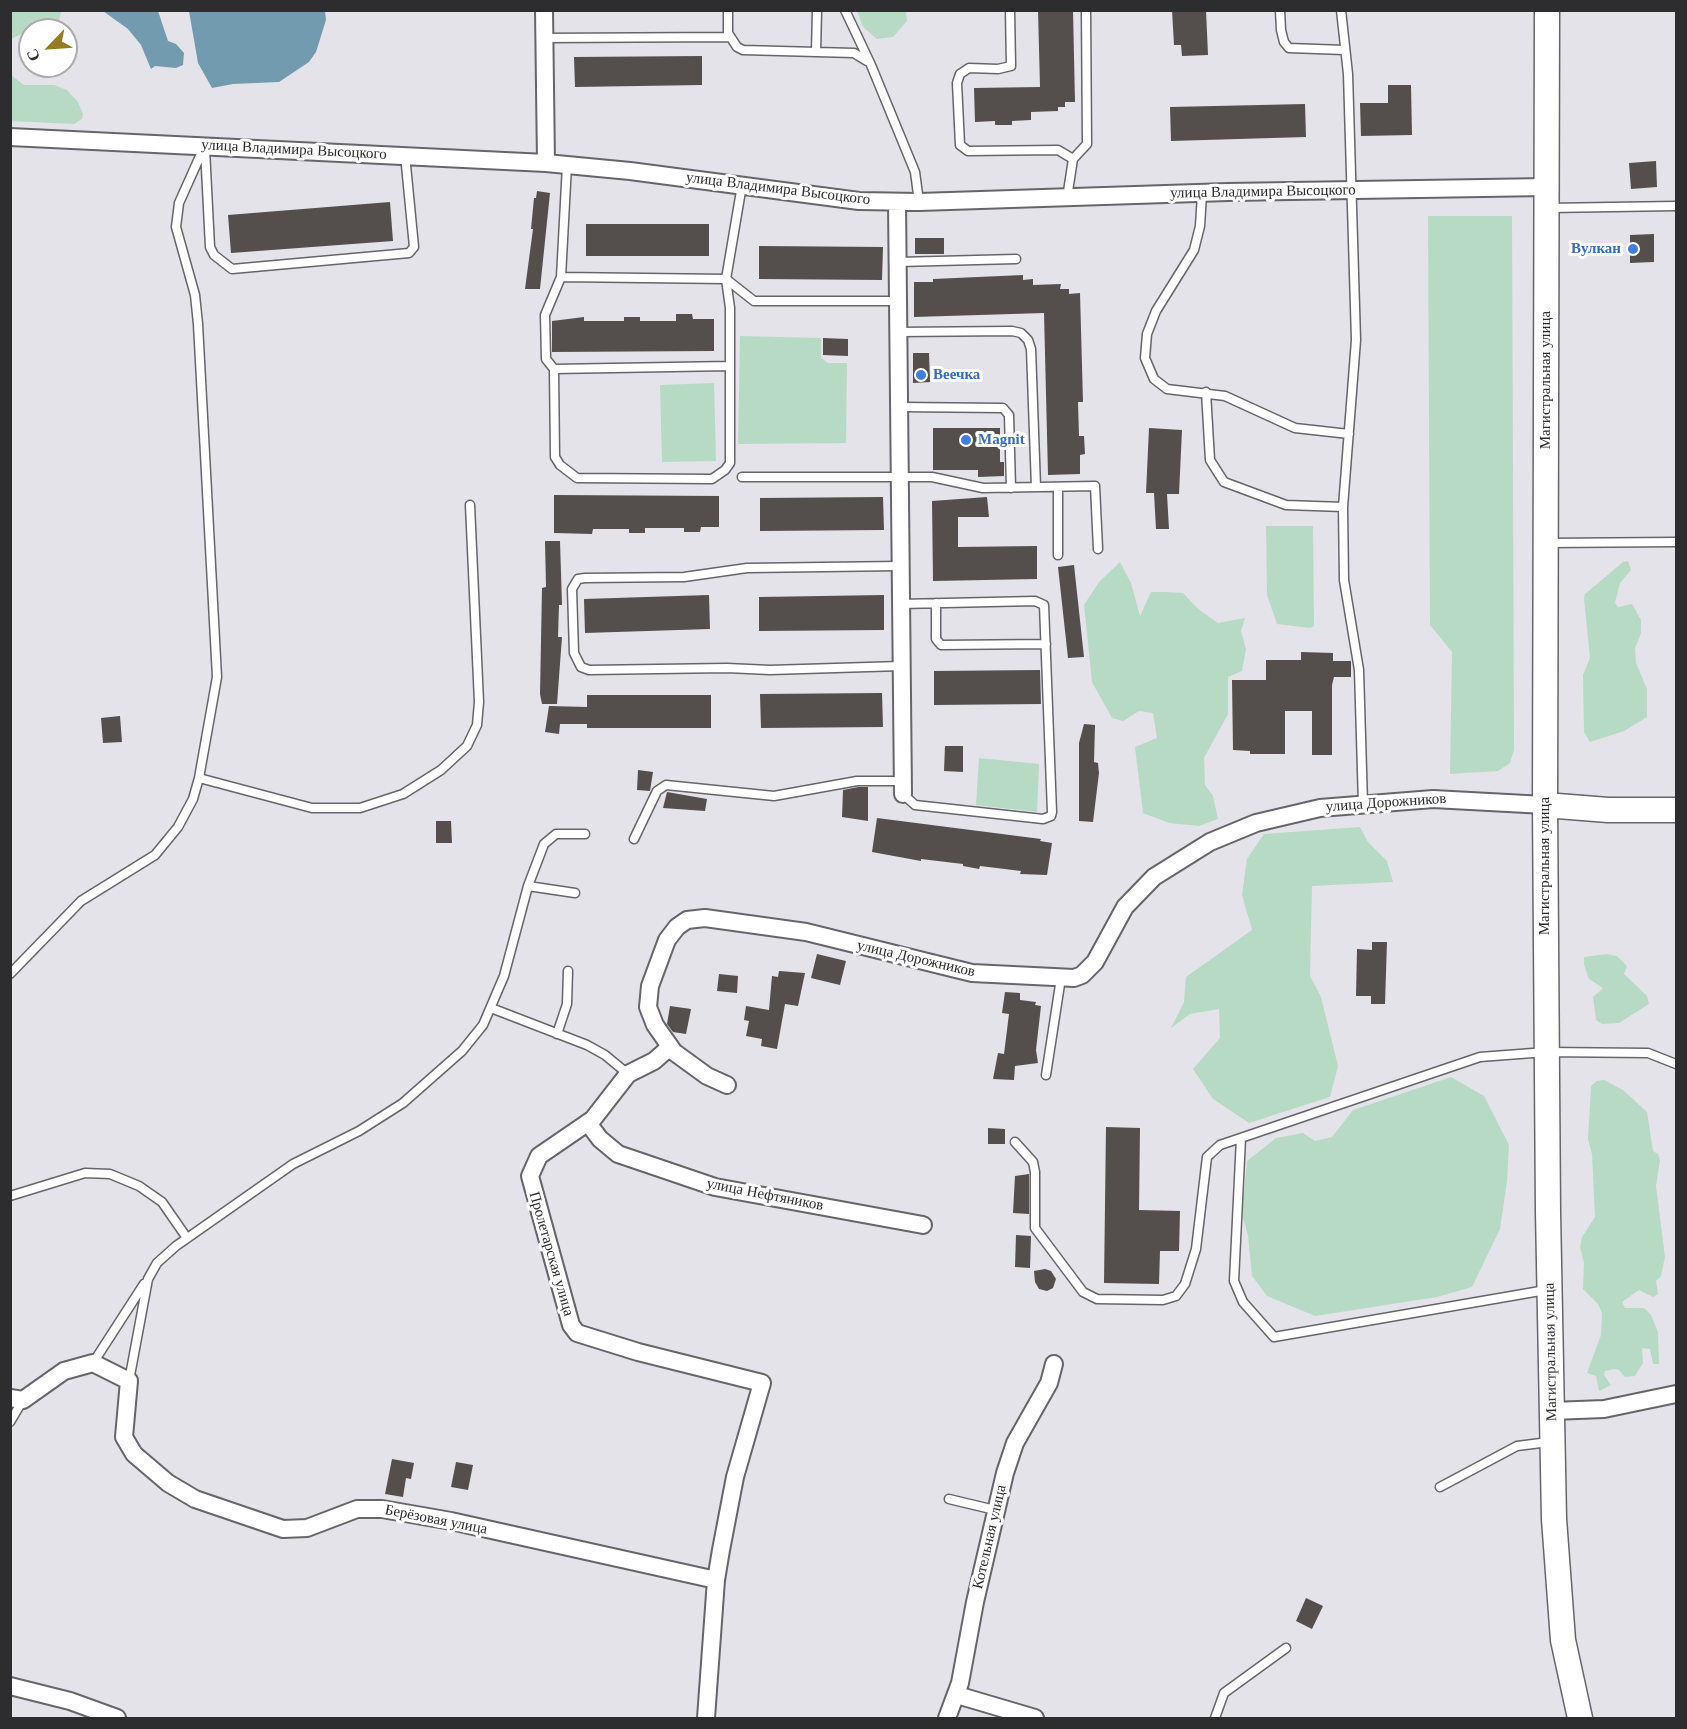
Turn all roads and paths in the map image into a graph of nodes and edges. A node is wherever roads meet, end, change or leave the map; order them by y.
1 (544, 10) edge
2 (728, 10) edge
3 (817, 10) edge
4 (845, 10) edge
5 (1010, 10) edge
6 (1086, 10) edge
7 (1280, 10) edge
8 (1341, 10) edge
9 (1548, 10) edge
10 (730, 37) junction
11 (544, 38) junction
12 (1344, 50) junction
13 (816, 52) junction
14 (871, 65) junction
15 (10, 137) edge
16 (205, 145) junction
17 (405, 155) junction
18 (1073, 159) junction
19 (546, 164) junction
20 (567, 165) junction
21 (742, 185) junction
22 (1352, 190) junction
23 (1202, 194) junction
24 (1067, 198) junction
25 (1547, 198) junction
26 (897, 202) junction
27 (919, 202) junction
28 (1677, 206) edge
29 (1016, 259) dead end
30 (898, 262) junction
31 (561, 277) junction
32 (726, 279) junction
33 (898, 301) junction
34 (898, 332) junction
35 (730, 366) junction
36 (554, 369) junction
37 (1206, 392) junction
38 (899, 407) junction
39 (1349, 434) junction
40 (742, 477) dead end
41 (900, 478) junction
42 (1036, 487) junction
43 (1058, 487) junction
44 (1011, 488) junction
45 (470, 506) dead end
46 (1343, 507) junction
47 (1677, 542) edge
48 (1546, 543) junction
49 (1098, 549) dead end
50 (1058, 555) dead end
51 (900, 566) junction
52 (936, 603) junction
53 (901, 604) junction
54 (1046, 644) junction
55 (901, 666) junction
56 (199, 778) junction
57 (902, 787) junction
58 (1363, 804) junction
59 (1545, 805) junction
60 (1677, 810) edge
61 (585, 834) dead end
62 (634, 839) dead end
63 (528, 886) junction
64 (575, 893) dead end
65 (568, 971) dead end
66 (10, 974) edge
67 (1061, 978) junction
68 (491, 1008) junction
69 (557, 1034) junction
70 (670, 1047) junction
71 (1546, 1052) junction
72 (1677, 1064) edge
73 (628, 1074) junction
74 (1046, 1075) dead end
75 (727, 1085) dead end
76 (588, 1123) junction
77 (1241, 1138) junction
78 (1015, 1142) dead end
79 (10, 1196) edge
80 (923, 1225) dead end
81 (187, 1238) junction
82 (148, 1279) junction
83 (1549, 1290) junction
84 (93, 1363) junction
85 (1054, 1364) dead end
86 (129, 1381) junction
87 (1677, 1394) edge
88 (17, 1399) edge
89 (1552, 1411) junction
90 (10, 1422) edge
91 (1552, 1442) junction
92 (1440, 1487) dead end
93 (949, 1500) dead end
94 (995, 1510) junction
95 (716, 1580) junction
96 (1286, 1648) dead end
97 (10, 1686) edge
98 (957, 1695) junction
99 (117, 1719) edge
100 (706, 1719) edge
101 (947, 1719) edge
102 (1035, 1719) edge
103 (1215, 1719) edge
104 (1580, 1719) edge

1 - 11 street
2 - 10 lane
3 - 13 lane
4 - 14 lane
5 - 18 lane
6 - 18 lane
7 - 12 lane
8 - 12 lane
9 - 25 main road, Магистральная улица
10 - 11 lane
10 - 13 lane
11 - 19 street
12 - 22 lane
13 - 14 lane
14 - 27 lane
15 - 16 street, улица Владимира Высоцкого
16 - 17 street, улица Владимира Высоцкого
16 - 17 lane
16 - 56 lane
17 - 19 street, улица Владимира Высоцкого
18 - 24 lane
19 - 20 street, улица Владимира Высоцкого
20 - 21 street, улица Владимира Высоцкого
20 - 31 lane
21 - 26 street, улица Владимира Высоцкого
21 - 32 lane
22 - 23 street, улица Владимира Высоцкого
22 - 25 street, улица Владимира Высоцкого
22 - 39 lane
23 - 24 street, улица Владимира Высоцкого
23 - 37 lane
24 - 27 street, улица Владимира Высоцкого
25 - 28 lane
25 - 48 main road, Магистральная улица
26 - 27 street, улица Владимира Высоцкого
26 - 30 street
29 - 30 lane
30 - 33 street
31 - 32 lane
31 - 36 lane
32 - 33 lane
32 - 35 lane
33 - 34 street
34 - 38 street
34 - 42 lane
35 - 36 lane
35 - 36 lane
37 - 39 lane
37 - 46 lane
38 - 41 street
38 - 44 lane
39 - 46 lane
40 - 41 lane
41 - 44 lane
41 - 51 street
42 - 43 lane
42 - 44 lane
43 - 49 lane
43 - 50 lane
45 - 56 lane
46 - 58 lane
47 - 48 lane
48 - 59 main road, Магистральная улица
51 - 53 street
51 - 55 lane
52 - 53 lane
52 - 54 lane
52 - 54 lane
53 - 55 street
54 - 57 lane
55 - 57 street
56 - 66 lane
57 - 62 lane
58 - 59 street, улица Дорожников
58 - 67 street, улица Дорожников
59 - 60 main road
59 - 71 main road, Магистральная улица
61 - 63 lane
63 - 64 lane
63 - 68 lane
65 - 69 lane
67 - 70 street, улица Дорожников
67 - 74 lane
68 - 69 lane
68 - 81 lane
69 - 73 lane
70 - 73 street, Пролетарская улица
70 - 75 street, улица Дорожников
71 - 72 lane
71 - 77 lane
71 - 83 main road, Магистральная улица
73 - 76 street, Пролетарская улица
76 - 80 street, улица Нефтяников
76 - 95 street, Пролетарская улица
77 - 78 lane
77 - 83 lane
79 - 81 lane
81 - 82 lane
82 - 84 lane
82 - 86 lane
83 - 89 main road, Магистральная улица
84 - 86 street
84 - 88 street
85 - 94 street, Котельная улица
86 - 95 street, Берёзовая улица
87 - 89 street
88 - 90 lane
89 - 91 main road, Магистральная улица
91 - 92 lane
91 - 104 main road, Магистральная улица
93 - 94 lane
94 - 98 street, Котельная улица
95 - 100 street
96 - 103 lane
97 - 99 street
98 - 101 street, Котельная улица
98 - 102 street

